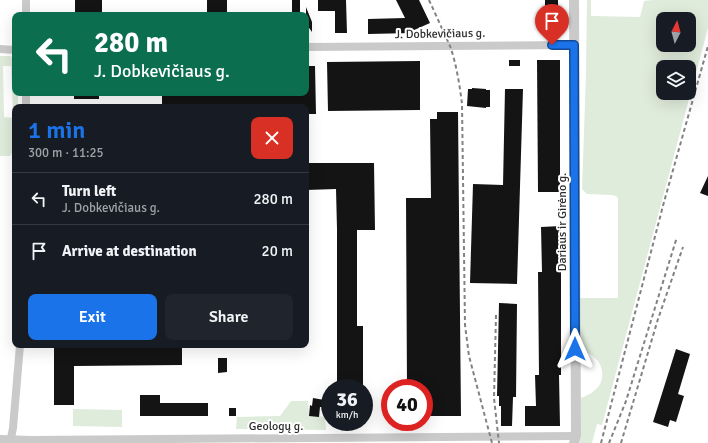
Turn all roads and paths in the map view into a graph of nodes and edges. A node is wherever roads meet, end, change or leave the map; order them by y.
1 (26, 0) edge
2 (574, 0) edge
3 (26, 12) edge
4 (574, 45) junction
5 (309, 47) edge
6 (0, 49) edge
7 (12, 50) edge
8 (20, 348) edge
9 (0, 439) edge
10 (575, 439) edge
11 (10, 441) edge

1 - 3 street
2 - 4 street, Dariaus ir Girėno g.
4 - 5 street, J. Dobkevičiaus g.
4 - 10 street, Dariaus ir Girėno g.
6 - 7 street
8 - 11 street
9 - 11 street, Geologų g.
10 - 11 street, Geologų g.

